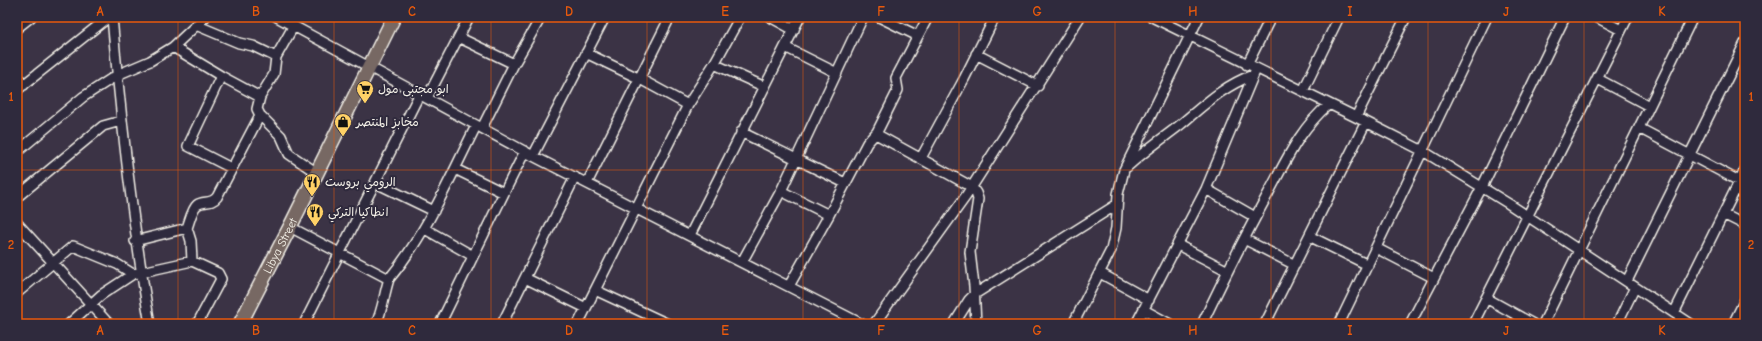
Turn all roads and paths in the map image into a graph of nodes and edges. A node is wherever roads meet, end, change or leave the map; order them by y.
1 (31, 17) edge
2 (109, 17) edge
3 (112, 17) edge
4 (205, 17) edge
5 (394, 17) edge
6 (470, 17) edge
7 (541, 17) edge
8 (604, 17) edge
9 (670, 17) edge
10 (740, 17) edge
11 (770, 17) edge
12 (800, 17) edge
13 (863, 17) edge
14 (879, 17) edge
15 (928, 17) edge
16 (995, 17) edge
17 (1080, 17) edge
18 (1152, 17) edge
19 (1199, 17) edge
20 (1270, 17) edge
21 (1338, 17) edge
22 (1406, 17) edge
23 (1487, 17) edge
24 (1565, 17) edge
25 (1596, 17) edge
26 (1628, 17) edge
27 (1693, 17) edge
28 (281, 18) edge
29 (196, 25) junction
30 (293, 27) junction
31 (17, 28) edge
32 (794, 30) junction
33 (1621, 30) junction
34 (918, 36) junction
35 (1190, 36) junction
36 (460, 38) junction
37 (1745, 43) edge
38 (173, 47) junction
39 (785, 47) junction
40 (586, 53) junction
41 (976, 54) junction
42 (276, 57) junction
43 (514, 64) junction
44 (714, 64) junction
45 (1247, 65) junction
46 (370, 68) junction
47 (1255, 72) junction
48 (837, 73) junction
49 (117, 75) junction
50 (17, 76) edge
51 (221, 76) junction
52 (640, 79) junction
53 (1598, 79) junction
54 (1038, 86) junction
55 (20, 87) edge
56 (765, 87) junction
57 (1303, 91) junction
58 (260, 97) junction
59 (423, 97) junction
60 (1329, 104) junction
61 (688, 105) junction
62 (1649, 106) junction
63 (260, 115) junction
64 (1356, 117) junction
65 (121, 121) junction
66 (1366, 122) junction
67 (479, 127) junction
68 (1639, 128) junction
69 (741, 132) junction
70 (876, 134) junction
71 (1423, 151) junction
72 (17, 152) edge
73 (529, 154) junction
74 (1690, 155) junction
75 (921, 158) junction
76 (796, 159) junction
77 (232, 168) junction
78 (455, 169) junction
79 (1124, 170) junction
80 (1745, 170) edge
81 (317, 173) junction
82 (576, 177) junction
83 (1739, 181) junction
84 (376, 183) junction
85 (587, 183) junction
86 (845, 184) junction
87 (972, 187) junction
88 (1482, 187) junction
89 (1206, 189) junction
90 (781, 191) junction
91 (504, 192) junction
92 (17, 197) edge
93 (1116, 205) junction
94 (636, 208) junction
95 (434, 211) junction
96 (1723, 214) junction
97 (829, 215) junction
98 (1255, 217) junction
99 (1528, 217) junction
100 (17, 223) edge
101 (1745, 225) edge
102 (290, 227) junction
103 (186, 228) junction
104 (425, 229) junction
105 (690, 235) junction
106 (1309, 236) junction
107 (1244, 239) junction
108 (135, 241) junction
109 (1178, 245) junction
110 (1376, 248) junction
111 (1578, 250) junction
112 (340, 252) junction
113 (473, 256) junction
114 (192, 261) junction
115 (52, 262) junction
116 (742, 262) junction
117 (1295, 265) junction
118 (1368, 265) junction
119 (1228, 271) junction
120 (137, 273) junction
121 (1100, 273) junction
122 (525, 278) junction
123 (1434, 278) junction
124 (389, 279) junction
125 (1627, 281) junction
126 (789, 286) junction
127 (1636, 287) junction
128 (595, 290) junction
129 (17, 293) edge
130 (974, 294) junction
131 (1486, 298) junction
132 (1149, 300) junction
133 (1745, 300) edge
134 (91, 304) junction
135 (586, 308) junction
136 (1144, 310) junction
137 (1674, 313) junction
138 (1688, 323) edge
139 (69, 324) edge
140 (109, 324) edge
141 (150, 324) edge
142 (197, 324) edge
143 (240, 324) edge
144 (304, 324) edge
145 (376, 324) edge
146 (440, 324) edge
147 (502, 324) edge
148 (578, 324) edge
149 (668, 324) edge
150 (862, 324) edge
151 (874, 324) edge
152 (954, 324) edge
153 (976, 324) edge
154 (1073, 324) edge
155 (1136, 324) edge
156 (1170, 324) edge
157 (1202, 324) edge
158 (1265, 324) edge
159 (1339, 324) edge
160 (1410, 324) edge
161 (1473, 324) edge
162 (1533, 324) edge
163 (1543, 324) edge
164 (1617, 324) edge
165 (1733, 324) edge

1 - 31 street
2 - 55 street
3 - 49 street
4 - 29 street
5 - 46 highway, Libya Street
6 - 36 street
7 - 43 street
8 - 40 street
9 - 52 street
10 - 44 street
11 - 32 street
12 - 32 street
13 - 48 street
14 - 34 street
15 - 34 street
16 - 41 street
17 - 54 street
18 - 35 street
19 - 35 street
20 - 45 street
21 - 57 street
22 - 64 street
23 - 71 street
24 - 88 street
25 - 33 street
26 - 33 street
27 - 62 street
28 - 30 street
29 - 38 street
29 - 42 street
30 - 42 street
30 - 46 street
32 - 39 street
33 - 53 street
34 - 70 street
35 - 45 street
35 - 79 street
36 - 43 street
36 - 59 street
37 - 74 street
38 - 49 street
38 - 51 street
39 - 48 street
39 - 56 street
40 - 52 street
40 - 73 street
41 - 54 street
41 - 75 street
42 - 58 street
43 - 67 street
44 - 56 street
44 - 61 street
45 - 47 street
46 - 59 street
46 - 81 highway, Libya Street
47 - 57 street
47 - 79 street
47 - 89 street
48 - 76 street
49 - 65 street
49 - 72 street
50 - 55 street
51 - 58 street
51 - 77 street
52 - 61 street
52 - 85 street
53 - 62 street
53 - 99 street
54 - 87 street
56 - 69 street
57 - 60 street
58 - 63 street
59 - 67 street
59 - 84 street
60 - 64 street
60 - 98 street
61 - 94 street
62 - 68 street
63 - 77 street
63 - 81 street
64 - 66 street
65 - 92 street
65 - 108 street
66 - 71 street
66 - 106 street
67 - 73 street
67 - 78 street
68 - 74 street
68 - 111 street
69 - 76 street
69 - 105 street
70 - 75 street
70 - 86 street
71 - 88 street
71 - 110 street
73 - 82 street
73 - 91 street
74 - 83 street
74 - 125 street
75 - 87 street
76 - 86 street
76 - 90 street
77 - 103 street
78 - 91 street
78 - 95 street
79 - 93 street
80 - 83 street
81 - 102 highway, Libya Street
82 - 85 street
82 - 122 street
83 - 96 street
84 - 95 street
84 - 112 street
85 - 94 street
86 - 97 street
87 - 130 street
87 - 151 street
88 - 99 street
88 - 123 street
89 - 98 street
89 - 109 street
90 - 97 street
90 - 116 street
91 - 113 street
93 - 121 street
93 - 130 street
94 - 105 street
94 - 128 street
95 - 104 street
96 - 101 street
96 - 137 street
97 - 126 street
98 - 107 street
99 - 111 street
99 - 131 street
100 - 115 street
102 - 112 street
102 - 143 highway, Libya Street
103 - 108 street
103 - 114 street
104 - 113 street
104 - 124 street
105 - 116 street
106 - 117 street
106 - 118 street
107 - 117 street
107 - 119 street
108 - 120 street
109 - 119 street
109 - 132 street
110 - 118 street
110 - 123 street
111 - 125 street
111 - 163 street
112 - 124 street
112 - 144 street
113 - 146 street
114 - 120 street
114 - 142 street
115 - 120 street
115 - 129 street
115 - 134 street
116 - 126 street
117 - 158 street
118 - 159 street
119 - 157 street
120 - 134 street
120 - 141 street
121 - 132 street
121 - 154 street
122 - 135 street
122 - 147 street
123 - 160 street
124 - 145 street
125 - 127 street
126 - 150 street
127 - 137 street
127 - 164 street
128 - 135 street
128 - 149 street
130 - 152 street
130 - 153 street
131 - 161 street
131 - 162 street
132 - 136 street
133 - 165 street
134 - 139 street
134 - 140 street
135 - 148 street
136 - 155 street
136 - 156 street
137 - 138 street

